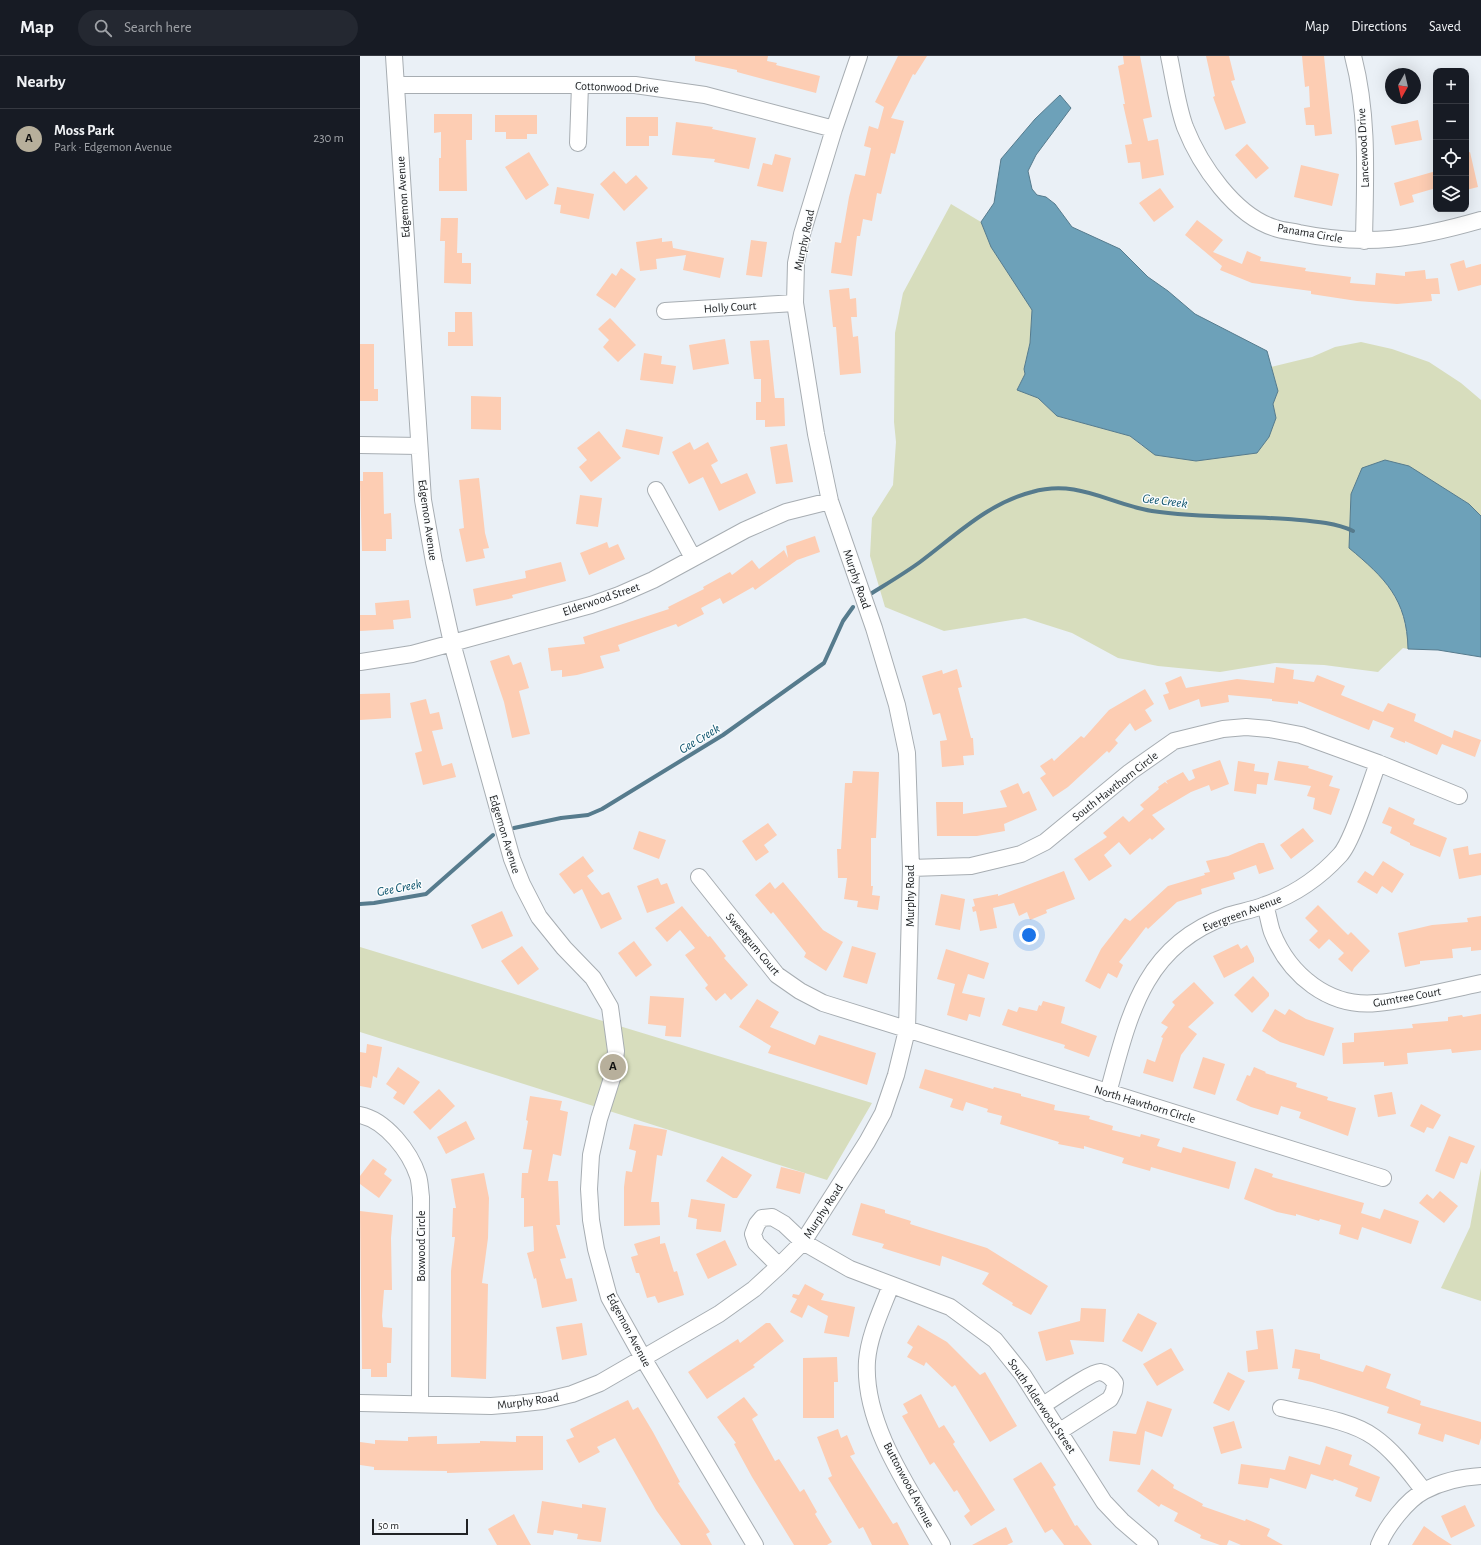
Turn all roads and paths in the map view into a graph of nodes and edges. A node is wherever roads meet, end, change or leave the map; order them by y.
1 (394, 56) edge
2 (859, 56) edge
3 (1169, 56) edge
4 (1353, 56) edge
5 (396, 85) junction
6 (580, 85) junction
7 (834, 129) junction
8 (578, 144) dead end
9 (1481, 220) edge
10 (1364, 241) junction
11 (795, 303) junction
12 (665, 311) dead end
13 (360, 445) edge
14 (419, 446) junction
15 (656, 490) dead end
16 (830, 501) junction
17 (693, 558) junction
18 (452, 643) junction
19 (360, 662) edge
20 (1378, 763) junction
21 (1459, 796) dead end
22 (911, 868) junction
23 (699, 877) dead end
24 (1265, 905) junction
25 (1481, 984) edge
26 (907, 1030) junction
27 (1108, 1093) junction
28 (360, 1115) edge
29 (1383, 1178) dead end
30 (803, 1242) junction
31 (780, 1266) junction
32 (891, 1285) junction
33 (643, 1358) junction
34 (360, 1403) edge
35 (420, 1403) junction
36 (1043, 1405) junction
37 (1281, 1408) dead end
38 (1060, 1431) junction
39 (1481, 1476) edge
40 (1424, 1491) junction
41 (755, 1545) edge
42 (942, 1545) edge
43 (1150, 1545) edge
44 (1378, 1545) edge

1 - 5 street, Edgemon Avenue
2 - 7 street, Murphy Road
3 - 10 street, Panama Circle
4 - 10 street, Lancewood Drive
5 - 6 street, Cottonwood Drive
5 - 14 street, Edgemon Avenue
6 - 7 street, Cottonwood Drive
6 - 8 street
7 - 11 street, Murphy Road
9 - 10 street, Panama Circle
11 - 12 street, Holly Court
11 - 16 street, Murphy Road
13 - 14 street
14 - 18 street, Edgemon Avenue
15 - 17 street
16 - 17 street, Elderwood Street
16 - 22 street, Murphy Road
17 - 18 street, Elderwood Street
18 - 19 street, Elderwood Street
18 - 33 street, Edgemon Avenue
20 - 21 street, South Hawthorn Circle
20 - 22 street, South Hawthorn Circle
20 - 24 street, Evergreen Avenue
22 - 26 street, Murphy Road
23 - 26 street, Sweetgum Court
24 - 25 street, Gumtree Court
24 - 27 street, Evergreen Avenue
26 - 27 street, North Hawthorn Circle
26 - 30 street, Murphy Road
27 - 29 street, North Hawthorn Circle
28 - 35 street, Boxwood Circle
30 - 31 street, Murphy Road
30 - 31 street, South Alderwood Street
30 - 32 street, South Alderwood Street
31 - 33 street, Murphy Road
32 - 36 street, South Alderwood Street
32 - 42 street, Buttonwood Avenue
33 - 35 street, Murphy Road
33 - 41 street, Edgemon Avenue
34 - 35 street, Murphy Road
36 - 38 street, South Alderwood Street
36 - 38 street
37 - 40 street
38 - 43 street, South Alderwood Street
39 - 40 street
40 - 44 street

